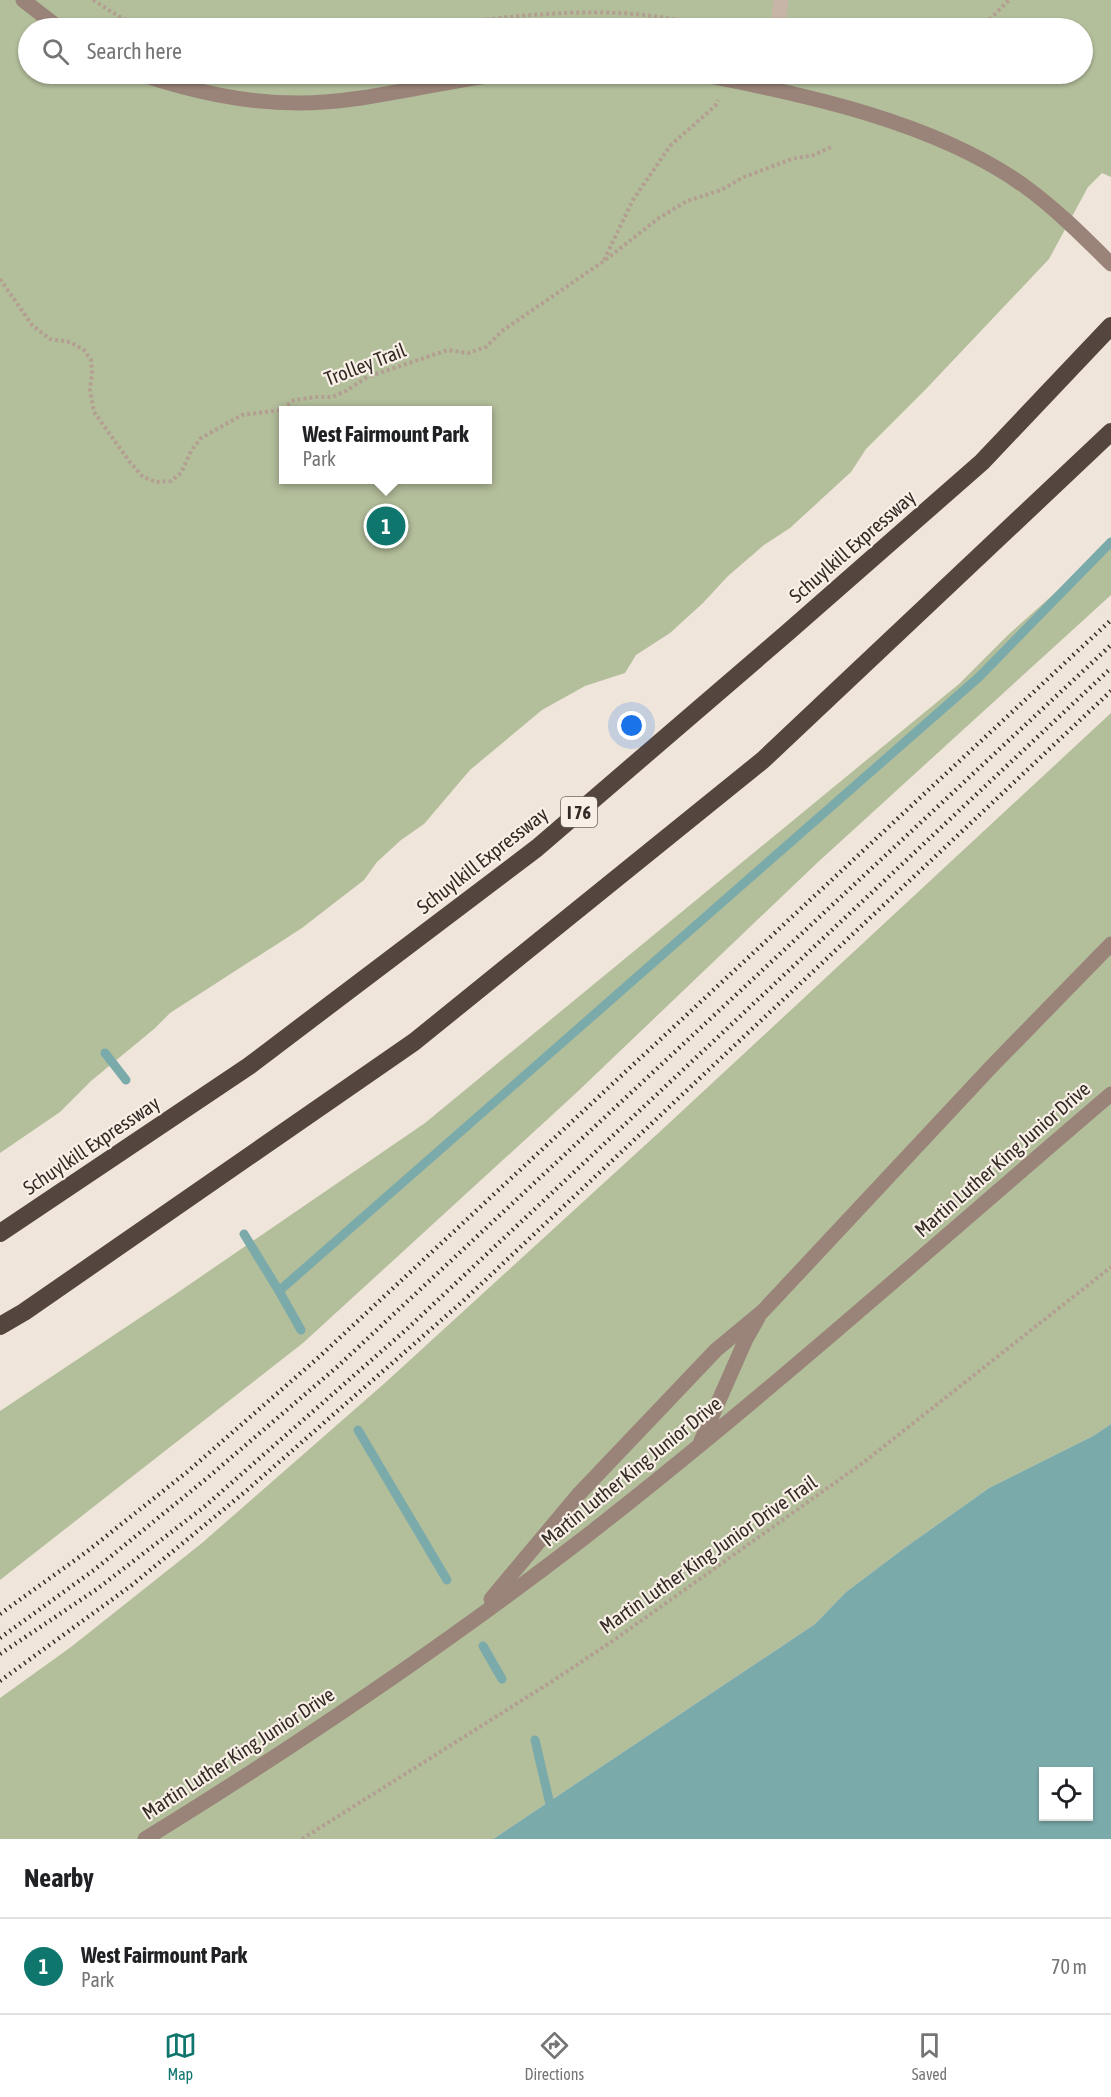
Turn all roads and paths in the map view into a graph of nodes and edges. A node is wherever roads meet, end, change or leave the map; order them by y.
1 (23, 0) edge
2 (93, 0) edge
3 (781, 0) edge
4 (1009, 0) edge
5 (46, 18) edge
6 (123, 18) edge
7 (507, 18) edge
8 (670, 18) edge
9 (778, 18) edge
10 (991, 18) edge
11 (170, 84) edge
12 (440, 84) edge
13 (725, 84) edge
14 (778, 84) edge
15 (833, 146) dead end
16 (604, 261) junction
17 (1111, 264) edge
18 (0, 279) edge
19 (1111, 326) edge
20 (286, 406) edge
21 (279, 410) edge
22 (1111, 432) edge
23 (1111, 944) edge
24 (1111, 1094) edge
25 (0, 1233) edge
26 (1111, 1267) edge
27 (763, 1311) junction
28 (0, 1326) edge
29 (700, 1443) junction
30 (476, 1618) junction
31 (145, 1839) edge
32 (302, 1839) edge

1 - 5 main road
2 - 6 path
3 - 9 lane
4 - 10 path
7 - 8 path
11 - 12 main road
13 - 16 path
14 - 17 main road
15 - 16 path, Trolley Trail
16 - 20 path, Trolley Trail
18 - 21 path, Trolley Trail
19 - 25 highway, Schuylkill Expressway / I 76
22 - 28 highway
23 - 27 main road
24 - 29 main road, Martin Luther King Junior Drive
26 - 32 path, Martin Luther King Junior Drive Trail
27 - 29 main road
27 - 30 main road
29 - 30 main road, Martin Luther King Junior Drive
30 - 31 main road, Martin Luther King Junior Drive

